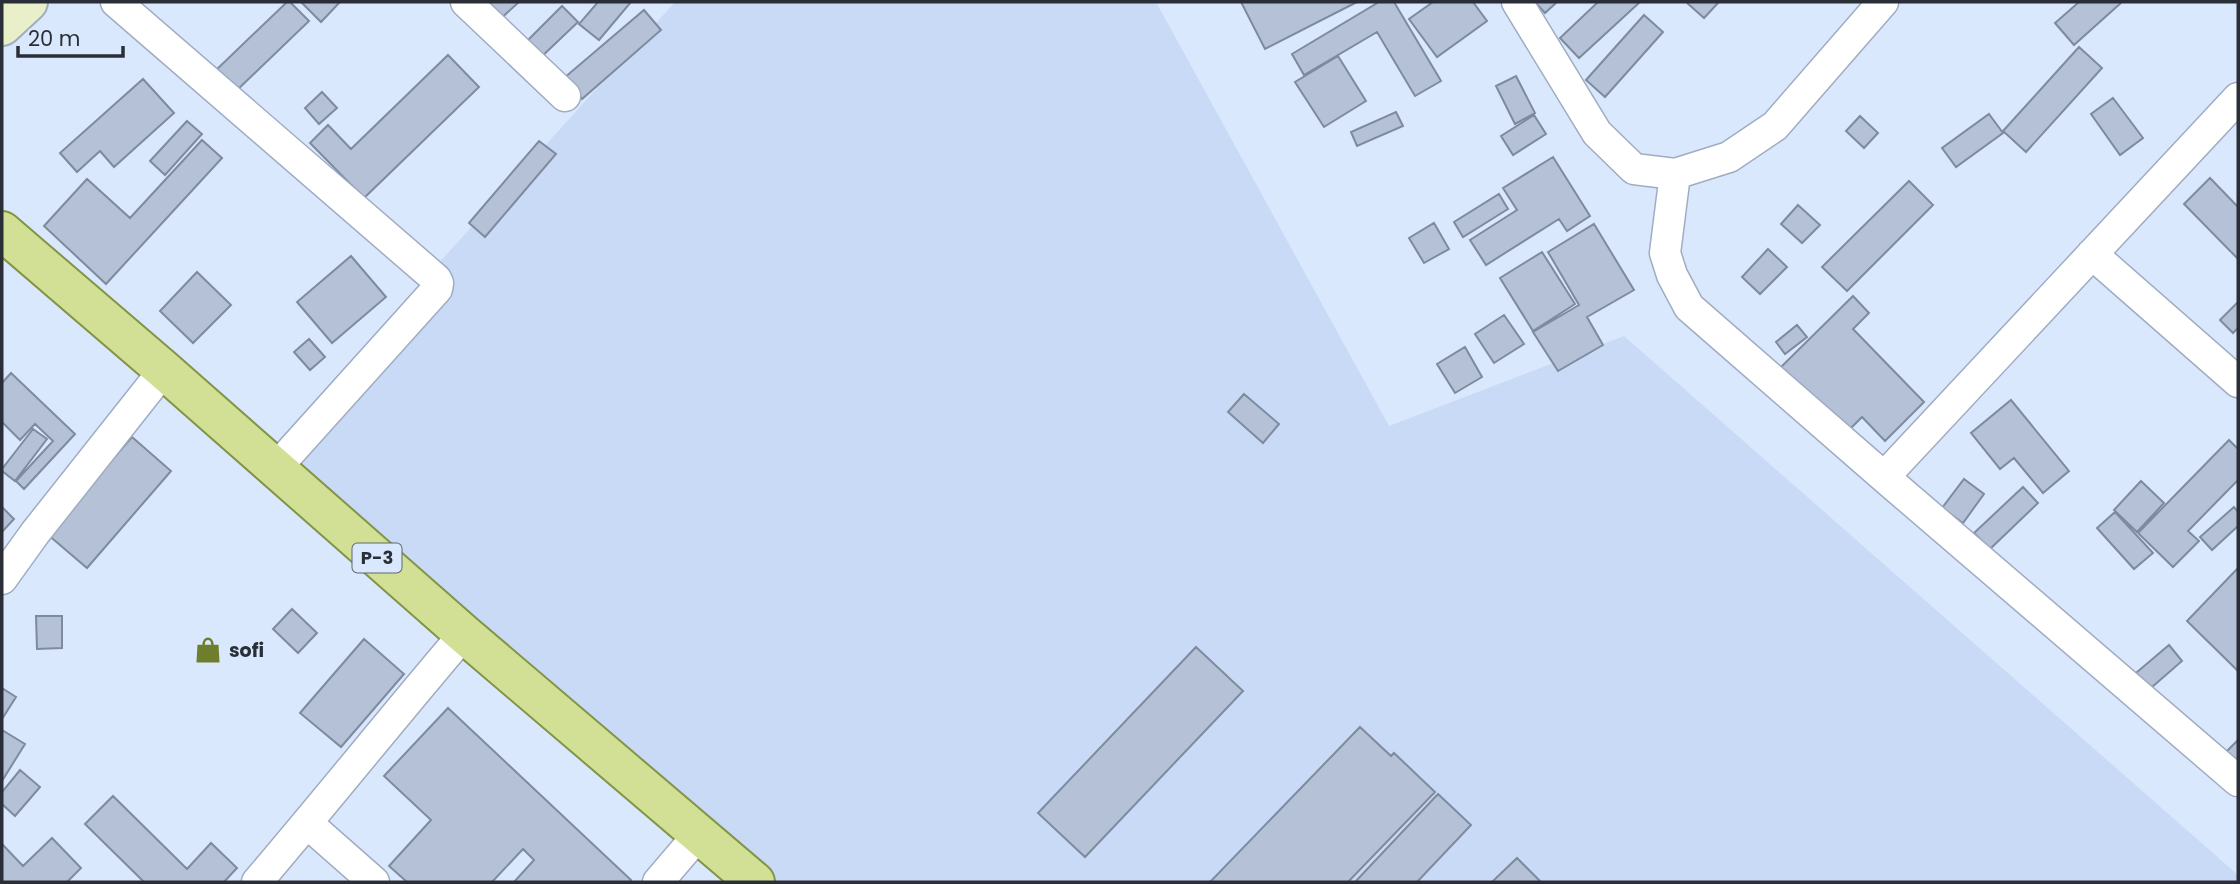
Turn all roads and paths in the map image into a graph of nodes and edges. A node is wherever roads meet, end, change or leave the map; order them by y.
1 (29, 2) edge
2 (116, 2) edge
3 (466, 2) edge
4 (1517, 2) edge
5 (1883, 2) edge
6 (2, 26) edge
7 (565, 96) dead end
8 (2238, 98) edge
9 (1675, 174) junction
10 (2, 231) edge
11 (2092, 254) junction
12 (164, 370) junction
13 (2238, 382) edge
14 (276, 468) junction
15 (1884, 477) junction
16 (2, 579) edge
17 (464, 634) junction
18 (2238, 781) edge
19 (307, 823) junction
20 (699, 834) junction
21 (257, 882) edge
22 (374, 882) edge
23 (658, 882) edge
24 (755, 882) edge

1 - 6 street
2 - 14 street
3 - 7 street
4 - 9 street
5 - 9 street
8 - 11 street
9 - 15 street
10 - 12 main road, P-3
11 - 13 street
11 - 15 street
12 - 14 main road, P-3
12 - 16 street
14 - 17 main road, P-3
15 - 18 street
17 - 19 street
17 - 20 main road, P-3
19 - 21 street
19 - 22 street
20 - 23 street
20 - 24 main road, P-3

